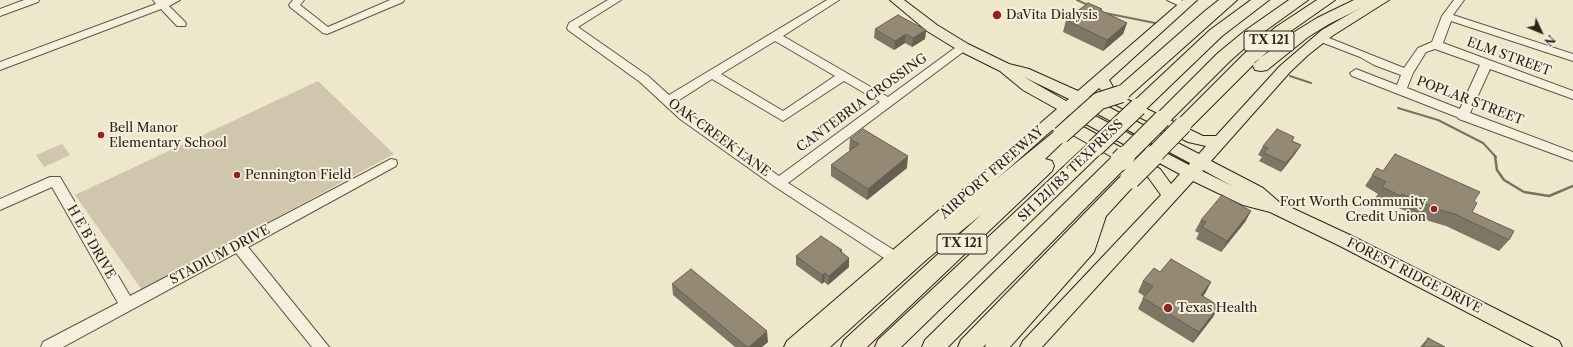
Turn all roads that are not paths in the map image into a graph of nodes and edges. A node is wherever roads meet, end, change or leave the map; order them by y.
1 (34, 0) edge
2 (175, 0) edge
3 (299, 0) edge
4 (399, 0) edge
5 (616, 0) edge
6 (834, 0) edge
7 (896, 0) edge
8 (1214, 0) edge
9 (1229, 0) edge
10 (1261, 0) edge
11 (1300, 0) edge
12 (1327, 0) edge
13 (1366, 0) edge
14 (1383, 0) edge
15 (1459, 0) edge
16 (161, 2) edge
17 (1182, 2) edge
18 (0, 13) edge
19 (1447, 16) junction
20 (180, 24) dead end
21 (775, 36) junction
22 (1324, 36) junction
23 (1177, 43) junction
24 (1437, 44) junction
25 (964, 47) junction
26 (1573, 58) edge
27 (1486, 64) junction
28 (0, 66) edge
29 (1356, 73) dead end
30 (1407, 73) junction
31 (712, 74) junction
32 (843, 76) junction
33 (1102, 79) junction
34 (1400, 90) junction
35 (1218, 91) junction
36 (1573, 95) edge
37 (668, 101) junction
38 (888, 102) junction
39 (1074, 103) junction
40 (1463, 116) junction
41 (1060, 133) junction
42 (1220, 141) junction
43 (1573, 157) edge
44 (391, 163) dead end
45 (1196, 168) junction
46 (779, 183) junction
47 (1170, 195) junction
48 (0, 205) edge
49 (1099, 211) junction
50 (238, 245) junction
51 (895, 258) junction
52 (127, 305) junction
53 (49, 347) edge
54 (321, 347) edge
55 (794, 347) edge
56 (814, 347) edge
57 (852, 347) edge
58 (886, 347) edge
59 (933, 347) edge
60 (969, 347) edge
61 (996, 347) edge
62 (1030, 347) edge
63 (1552, 347) edge

1 - 18 street
2 - 16 street
3 - 4 street
5 - 37 street, OAK CREEK LANE
6 - 21 street
7 - 25 main road, FOREST RIDGE DRIVE
8 - 23 highway
9 - 23 highway, AIRPORT FREEWAY / TX 121
10 - 58 highway, SH 121/183 TEXPRESS, bridge
11 - 59 highway, SH 121/183 TEXPRESS, bridge
12 - 35 highway, TX 121
13 - 35 highway
14 - 22 main road
15 - 19 street
16 - 20 street
16 - 28 street
17 - 33 main road, AIRPORT FREEWAY
19 - 24 street
19 - 26 street
21 - 31 street
21 - 32 street
22 - 30 street
22 - 42 main road
23 - 41 highway, AIRPORT FREEWAY / TX 121
24 - 27 street, ELM STREET
24 - 30 street
25 - 38 street, CANTEBRIA CROSSING
25 - 39 main road, FOREST RIDGE DRIVE
27 - 36 street, ELM STREET
27 - 40 street
29 - 34 street, POPLAR STREET
30 - 34 street
31 - 32 street
31 - 37 street
32 - 38 street
33 - 39 main road, AIRPORT FREEWAY
33 - 42 main road
34 - 40 street, POPLAR STREET
35 - 49 highway, TX 121, bridge
37 - 46 street, OAK CREEK LANE
38 - 46 street, CANTEBRIA CROSSING
39 - 41 main road, AIRPORT FREEWAY
39 - 45 main road, FOREST RIDGE DRIVE
40 - 43 street, POPLAR STREET
41 - 47 main road
41 - 51 main road, AIRPORT FREEWAY
41 - 56 highway
41 - 57 highway, AIRPORT FREEWAY / TX 121
42 - 45 main road
44 - 50 street, STADIUM DRIVE
45 - 47 main road
45 - 63 main road, FOREST RIDGE DRIVE
46 - 51 street, OAK CREEK LANE
47 - 62 main road
48 - 52 street, H E B DRIVE
49 - 60 highway, TX 121
49 - 61 highway
50 - 52 street, STADIUM DRIVE
50 - 54 street
51 - 55 main road, AIRPORT FREEWAY
52 - 53 street, STADIUM DRIVE

